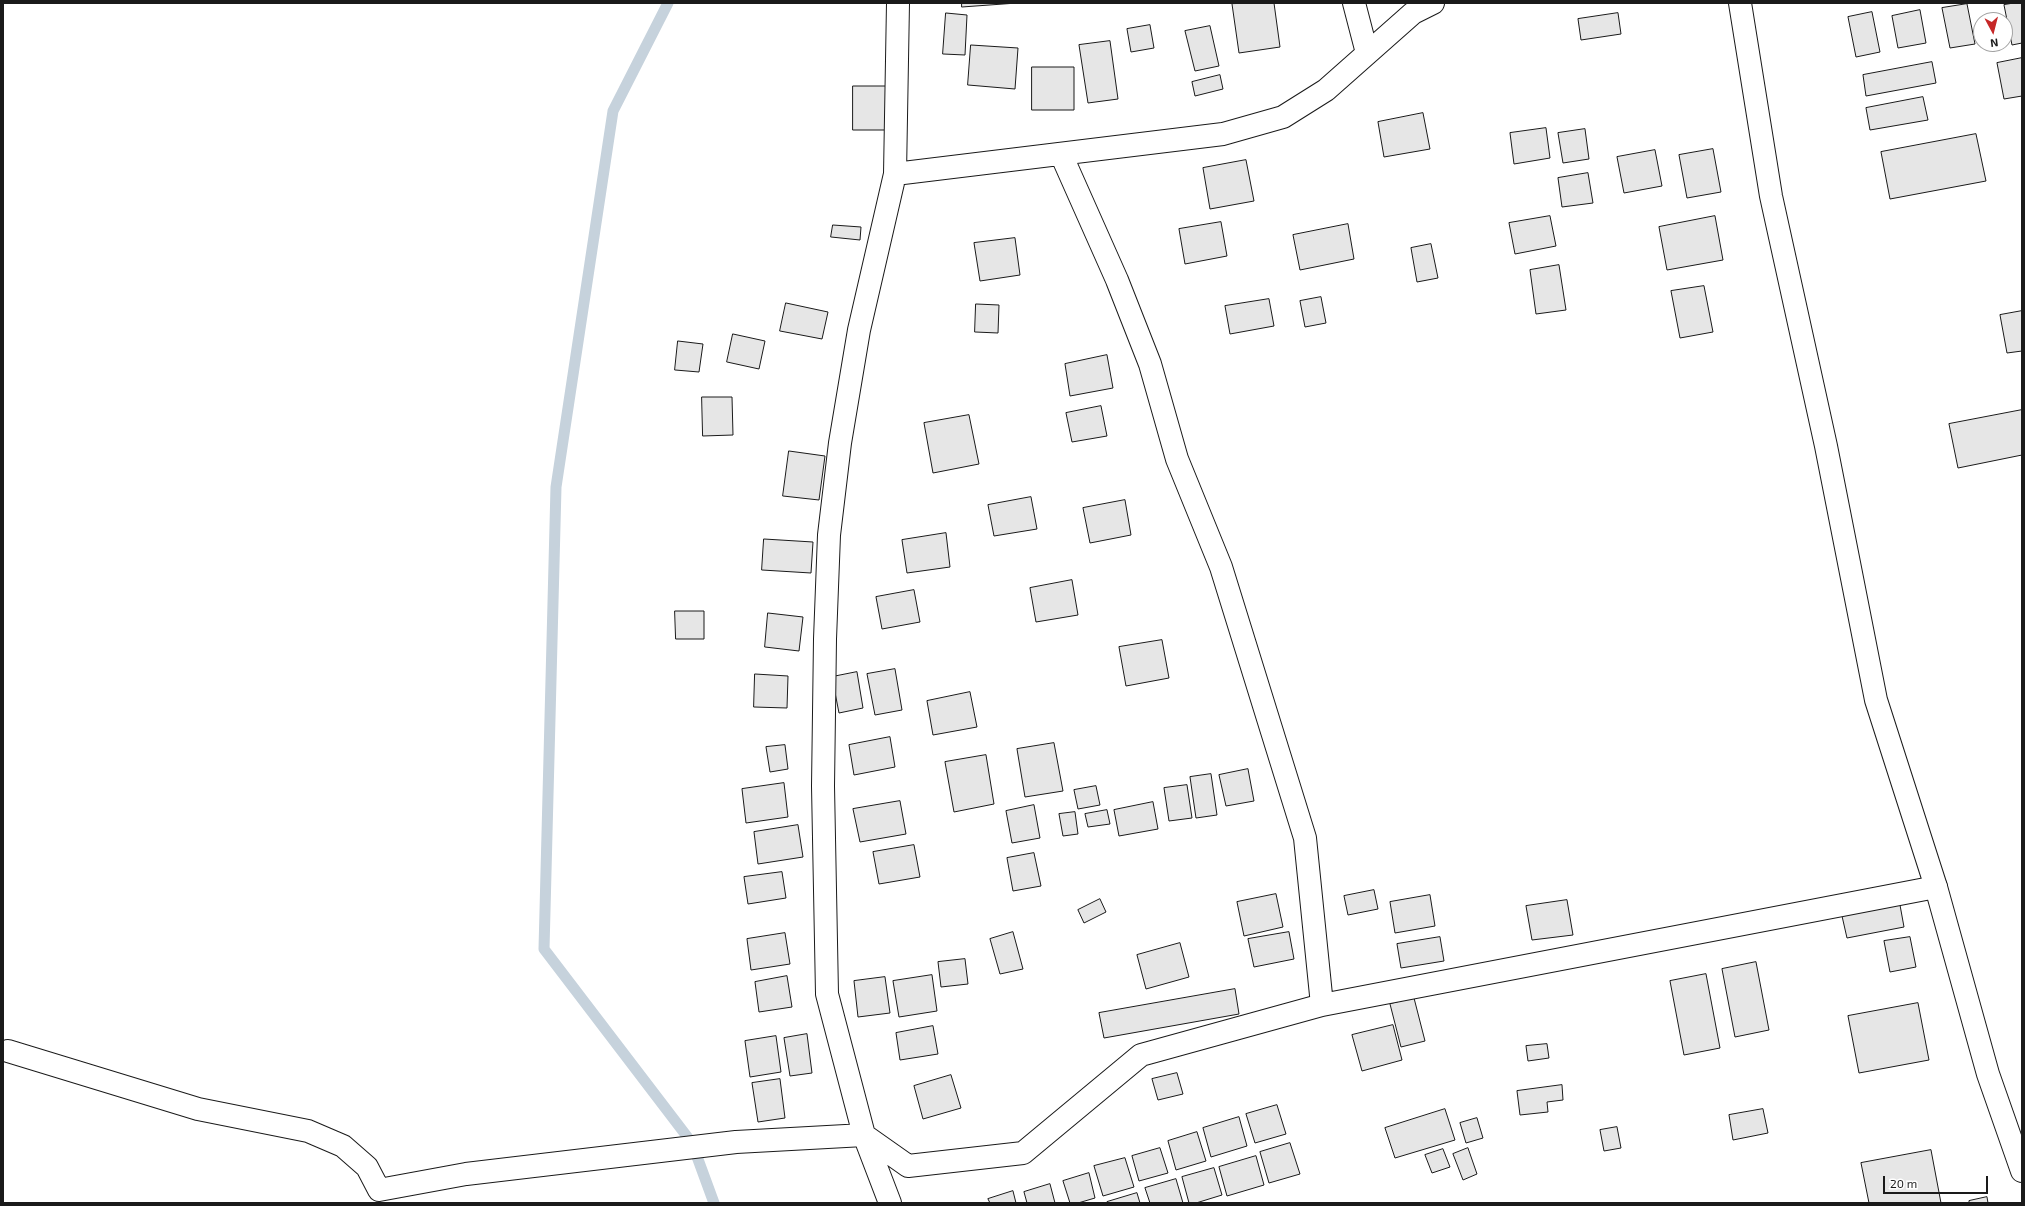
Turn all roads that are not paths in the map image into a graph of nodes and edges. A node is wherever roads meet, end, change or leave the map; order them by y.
1 (898, 3) edge
2 (1354, 3) edge
3 (1433, 3) edge
4 (1740, 3) edge
5 (1367, 53) junction
6 (1061, 154) junction
7 (895, 174) junction
8 (1936, 887) junction
9 (1322, 1005) junction
10 (8, 1051) dead end
11 (864, 1135) junction
12 (2022, 1171) edge
13 (378, 1196) edge
14 (890, 1203) edge

1 - 7 main road
2 - 5 main road
3 - 5 main road
4 - 8 main road
5 - 6 main road
6 - 7 main road
6 - 9 main road
7 - 11 main road
8 - 9 main road
8 - 12 main road
9 - 11 main road
10 - 13 main road
11 - 13 main road
11 - 14 main road

